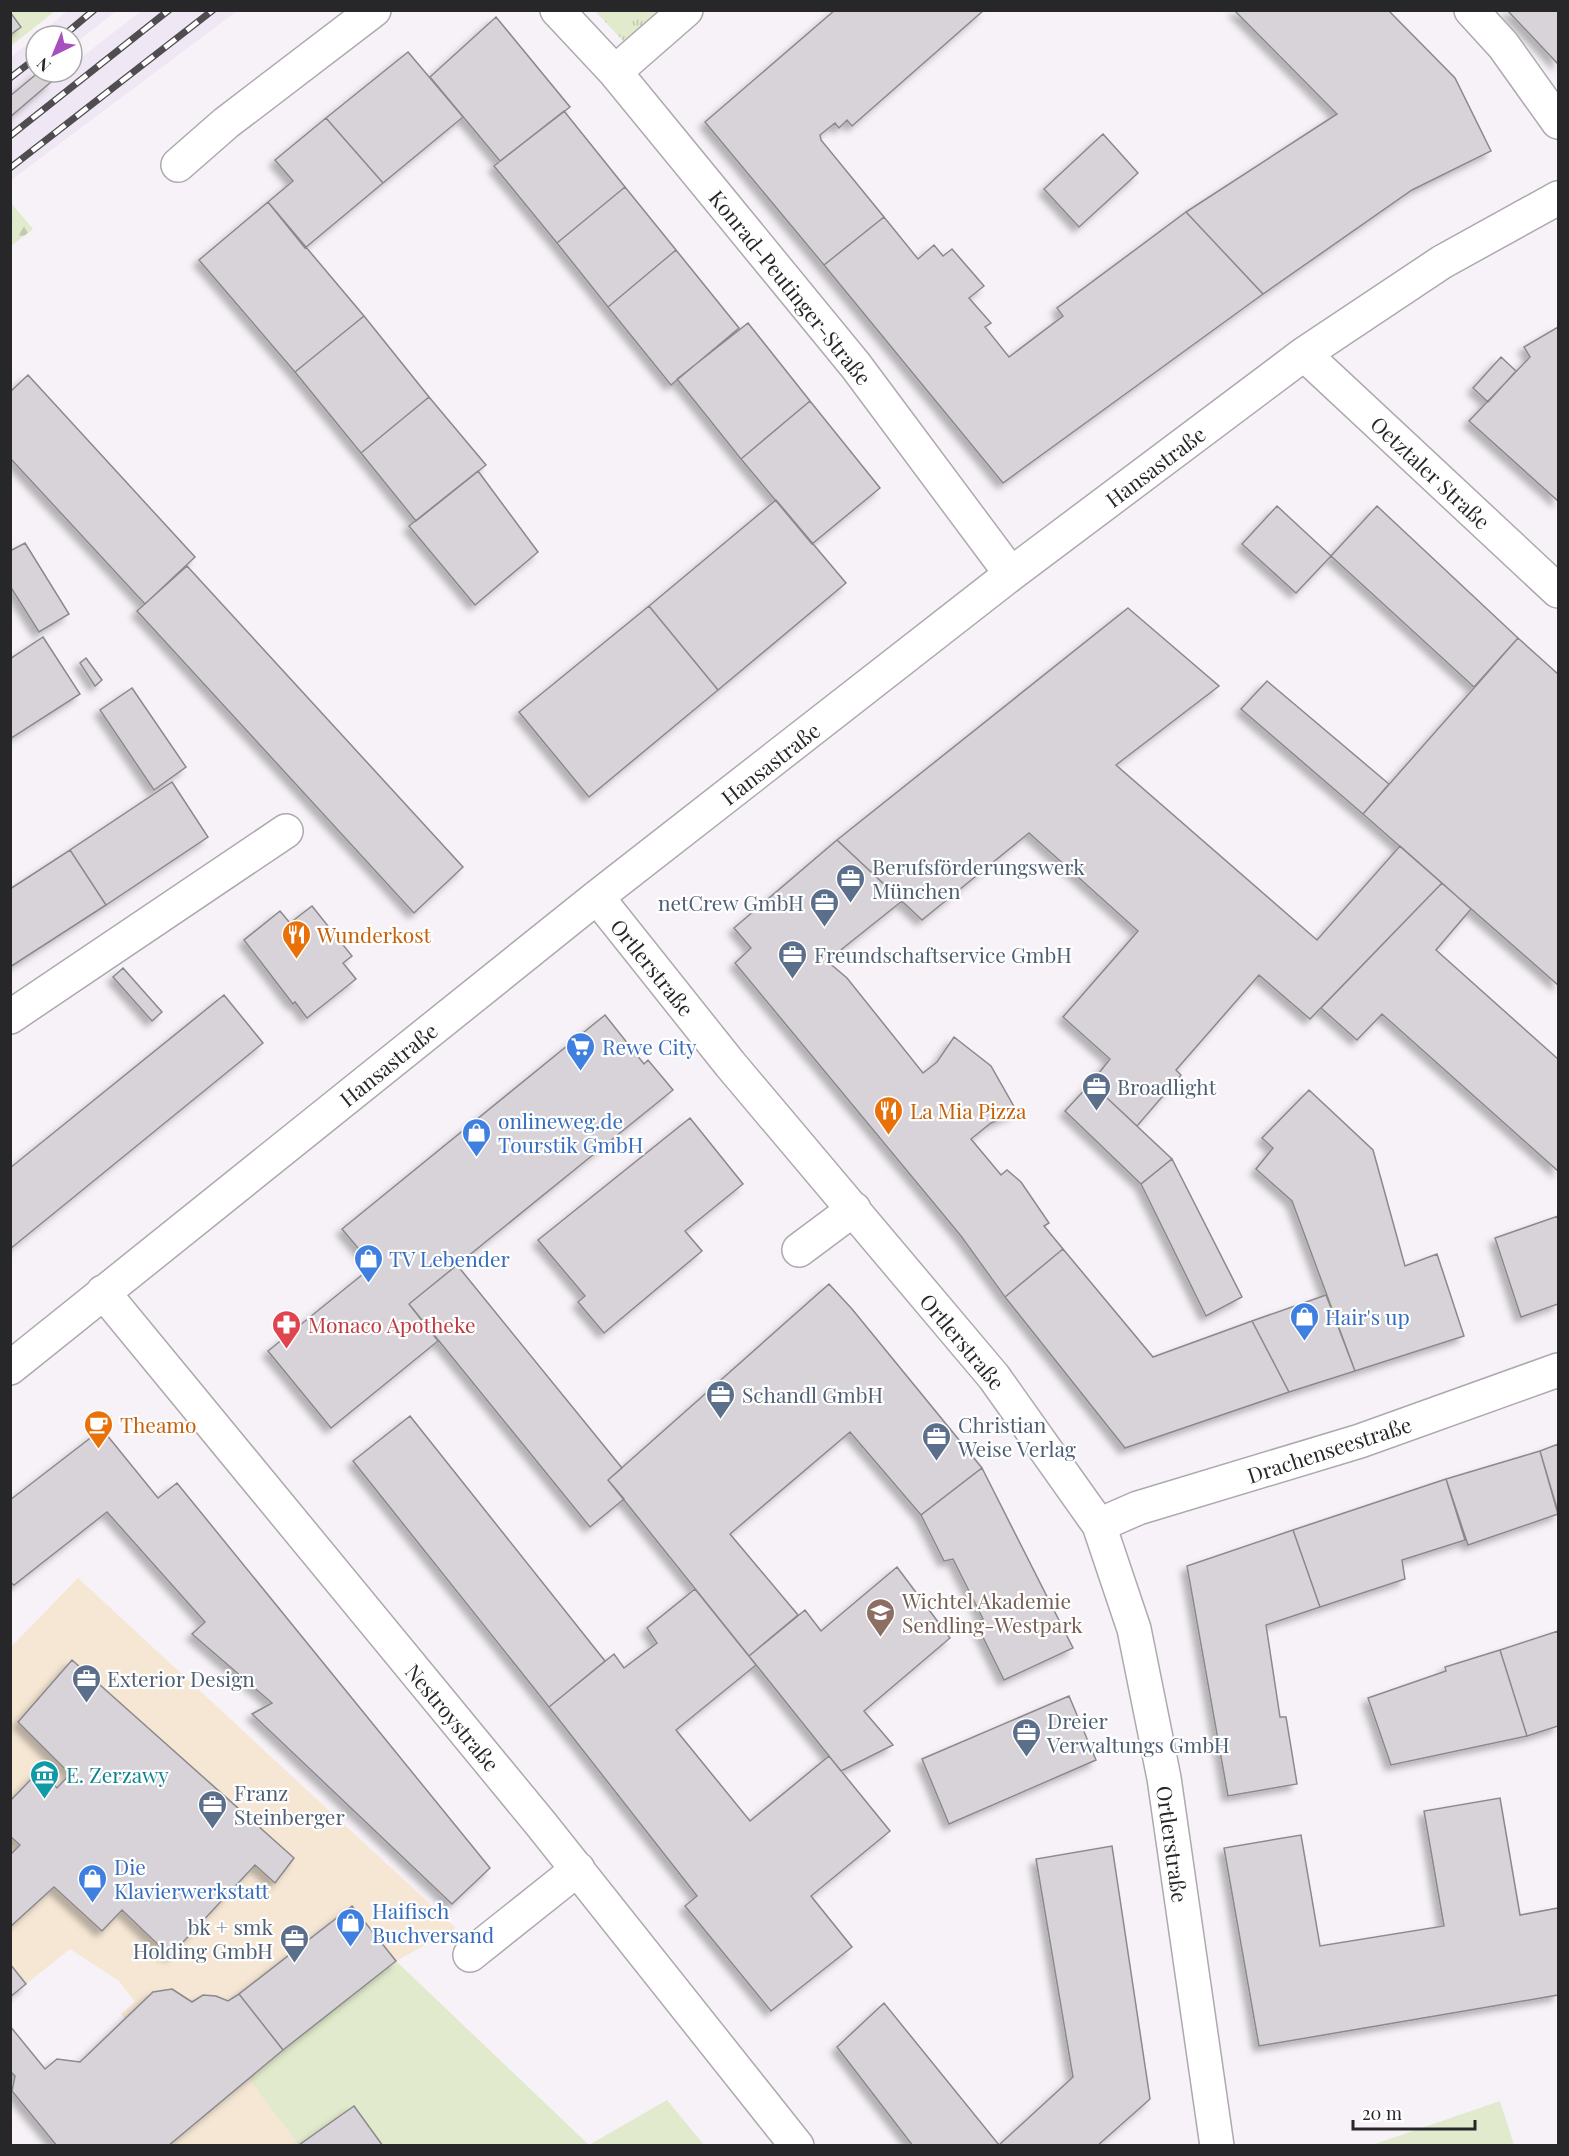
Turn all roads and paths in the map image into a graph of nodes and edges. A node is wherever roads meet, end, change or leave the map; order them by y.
1 (374, 10) edge
2 (556, 10) edge
3 (686, 10) edge
4 (1471, 10) edge
5 (615, 72) junction
6 (1558, 122) edge
7 (178, 165) dead end
8 (1558, 198) edge
9 (1304, 354) junction
10 (1011, 574) junction
11 (1558, 591) edge
12 (286, 831) dead end
13 (597, 897) junction
14 (10, 1017) edge
15 (854, 1209) junction
16 (800, 1250) dead end
17 (103, 1292) junction
18 (10, 1368) edge
19 (1558, 1370) edge
20 (1099, 1525) junction
21 (578, 1869) junction
22 (470, 1955) dead end
23 (797, 2145) edge
24 (1217, 2145) edge

1 - 7 street
2 - 5 street, Konrad-Peutinger-Straße
3 - 5 street
4 - 6 street
5 - 10 street, Konrad-Peutinger-Straße
8 - 9 street, Hansastraße
9 - 10 street, Hansastraße
9 - 11 street, Oetztaler Straße
10 - 13 street, Hansastraße
12 - 14 street
13 - 15 street, Ortlerstraße
13 - 17 street, Hansastraße
15 - 16 street
15 - 20 street, Ortlerstraße
17 - 18 street, Hansastraße
17 - 21 street, Nestroystraße
19 - 20 street, Drachenseestraße
20 - 24 street, Ortlerstraße
21 - 22 street
21 - 23 street, Nestroystraße

